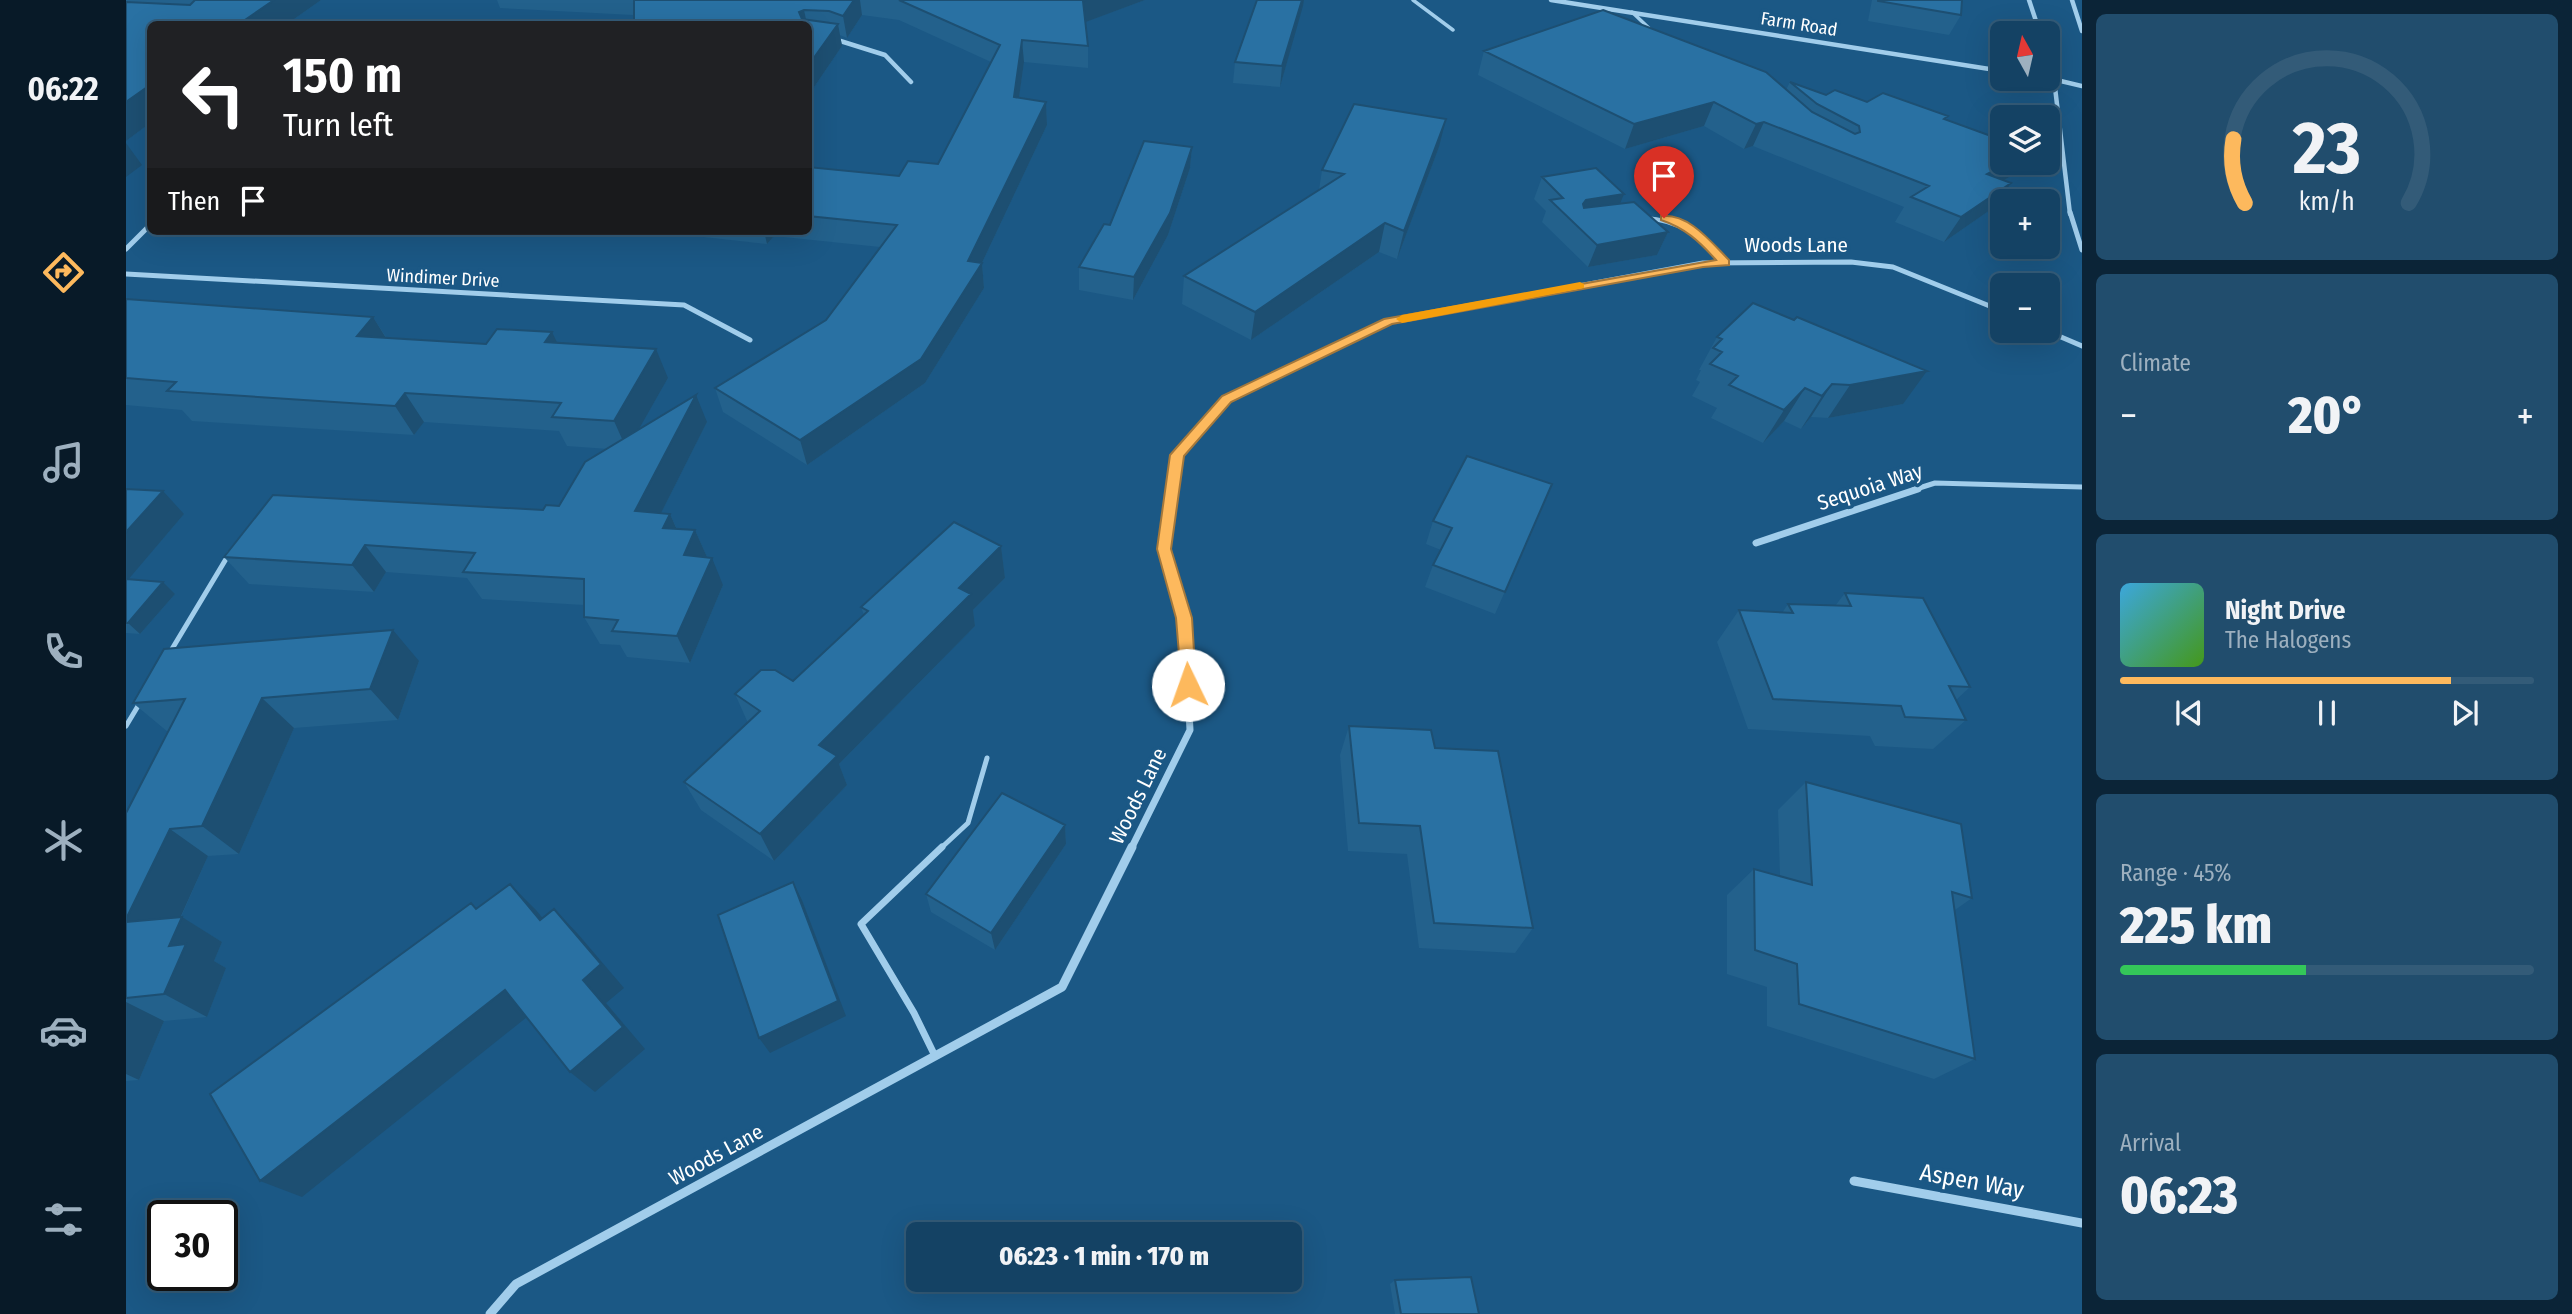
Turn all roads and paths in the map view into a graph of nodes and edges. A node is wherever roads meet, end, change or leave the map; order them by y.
1 (1413, 0) edge
2 (1551, 0) edge
3 (2029, 0) edge
4 (2072, 0) edge
5 (1632, 12) junction
6 (2036, 21) edge
7 (1453, 30) dead end
8 (2082, 31) edge
9 (1656, 34) edge
10 (833, 38) edge
11 (1990, 69) edge
12 (2060, 80) edge
13 (911, 82) dead end
14 (2082, 86) edge
15 (2055, 91) edge
16 (1642, 218) edge
17 (147, 228) edge
18 (126, 249) edge
19 (2082, 250) edge
20 (1725, 263) junction
21 (126, 274) edge
22 (1990, 306) edge
23 (2060, 337) edge
24 (750, 340) dead end
25 (2082, 346) edge
26 (2082, 486) edge
27 (1756, 543) dead end
28 (231, 551) edge
29 (168, 656) edge
30 (147, 691) edge
31 (126, 726) edge
32 (988, 758) dead end
33 (935, 1056) junction
34 (1854, 1181) dead end
35 (2082, 1223) edge
36 (490, 1314) edge

1 - 7 lane
2 - 5 street, Farm Road
3 - 6 street
4 - 8 street
5 - 9 lane
5 - 11 street, Farm Road
10 - 13 street
12 - 14 street
15 - 19 street
16 - 20 lane
17 - 18 street
20 - 22 street, Woods Lane
20 - 33 street, Woods Lane
21 - 24 street, Windimer Drive
23 - 25 street
26 - 27 street, Sequoia Way
28 - 29 lane
30 - 31 lane
32 - 33 lane
33 - 36 street, Woods Lane
34 - 35 street, Aspen Way

